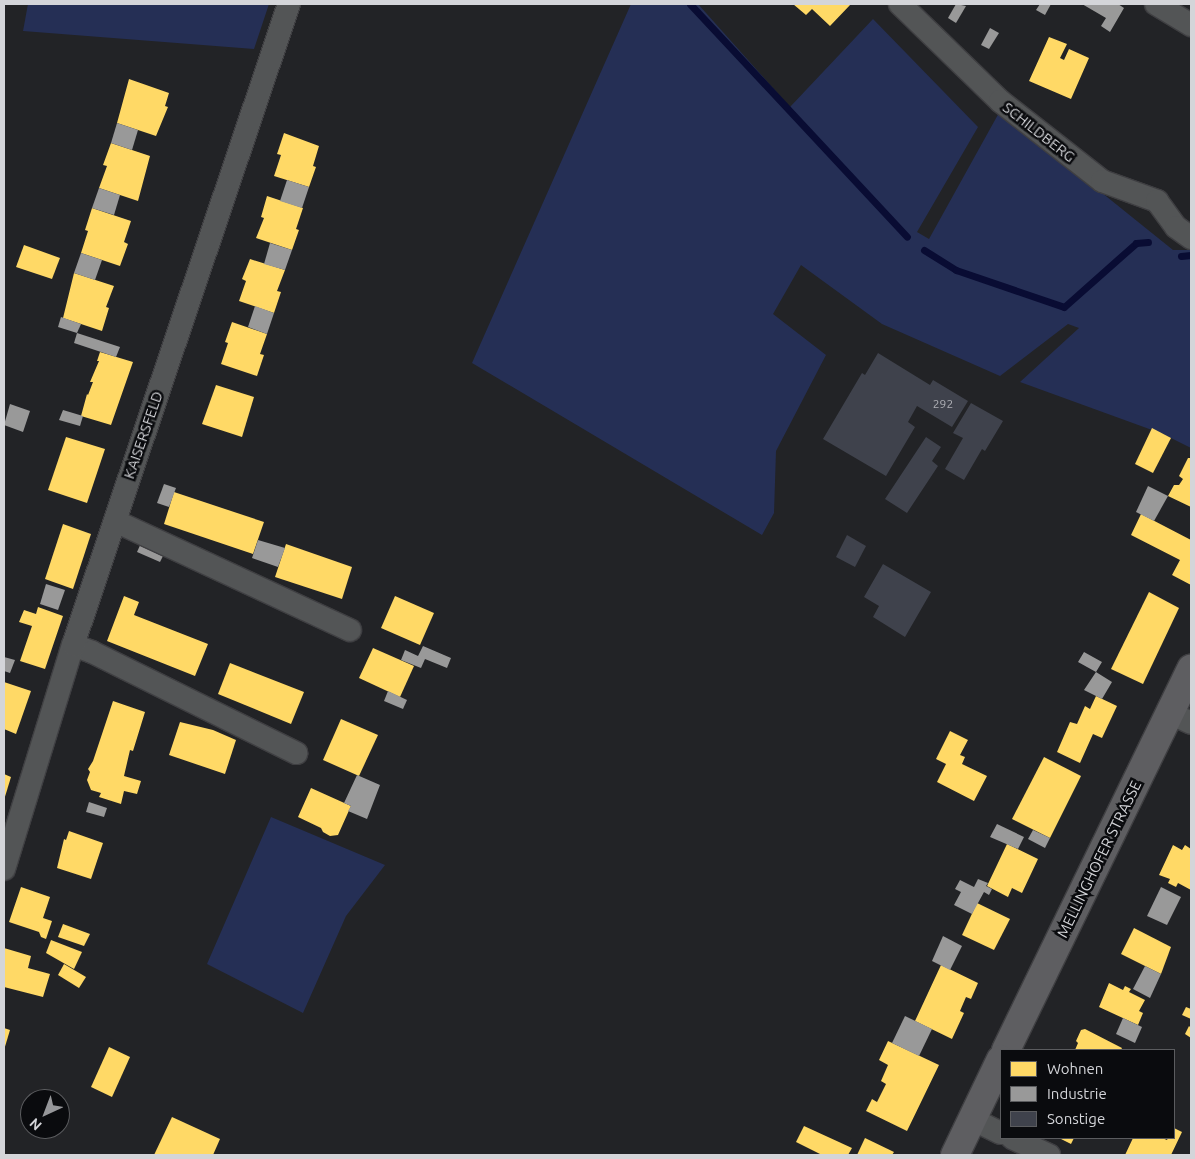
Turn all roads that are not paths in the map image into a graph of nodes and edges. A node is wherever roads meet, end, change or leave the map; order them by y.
1 (289, 4) edge
2 (900, 4) edge
3 (1156, 4) edge
4 (1191, 25) edge
5 (1191, 238) edge
6 (115, 521) junction
7 (350, 630) dead end
8 (73, 645) junction
9 (1191, 668) edge
10 (1181, 718) edge
11 (296, 753) dead end
12 (4, 869) edge
13 (1007, 1049) edge
14 (1000, 1061) edge
15 (972, 1119) junction
16 (1000, 1133) edge
17 (1014, 1139) edge
18 (955, 1155) edge
19 (1049, 1155) edge

1 - 6 street, KAISERSFELD
2 - 5 street, SCHILDBERG
3 - 4 street
6 - 7 street
6 - 8 street, KAISERSFELD
8 - 11 street
8 - 12 street, KAISERSFELD
9 - 10 main road, MELLINGHOFER STRASSE
10 - 13 main road, MELLINGHOFER STRASSE
14 - 15 main road
15 - 16 street
15 - 18 main road
17 - 19 street

